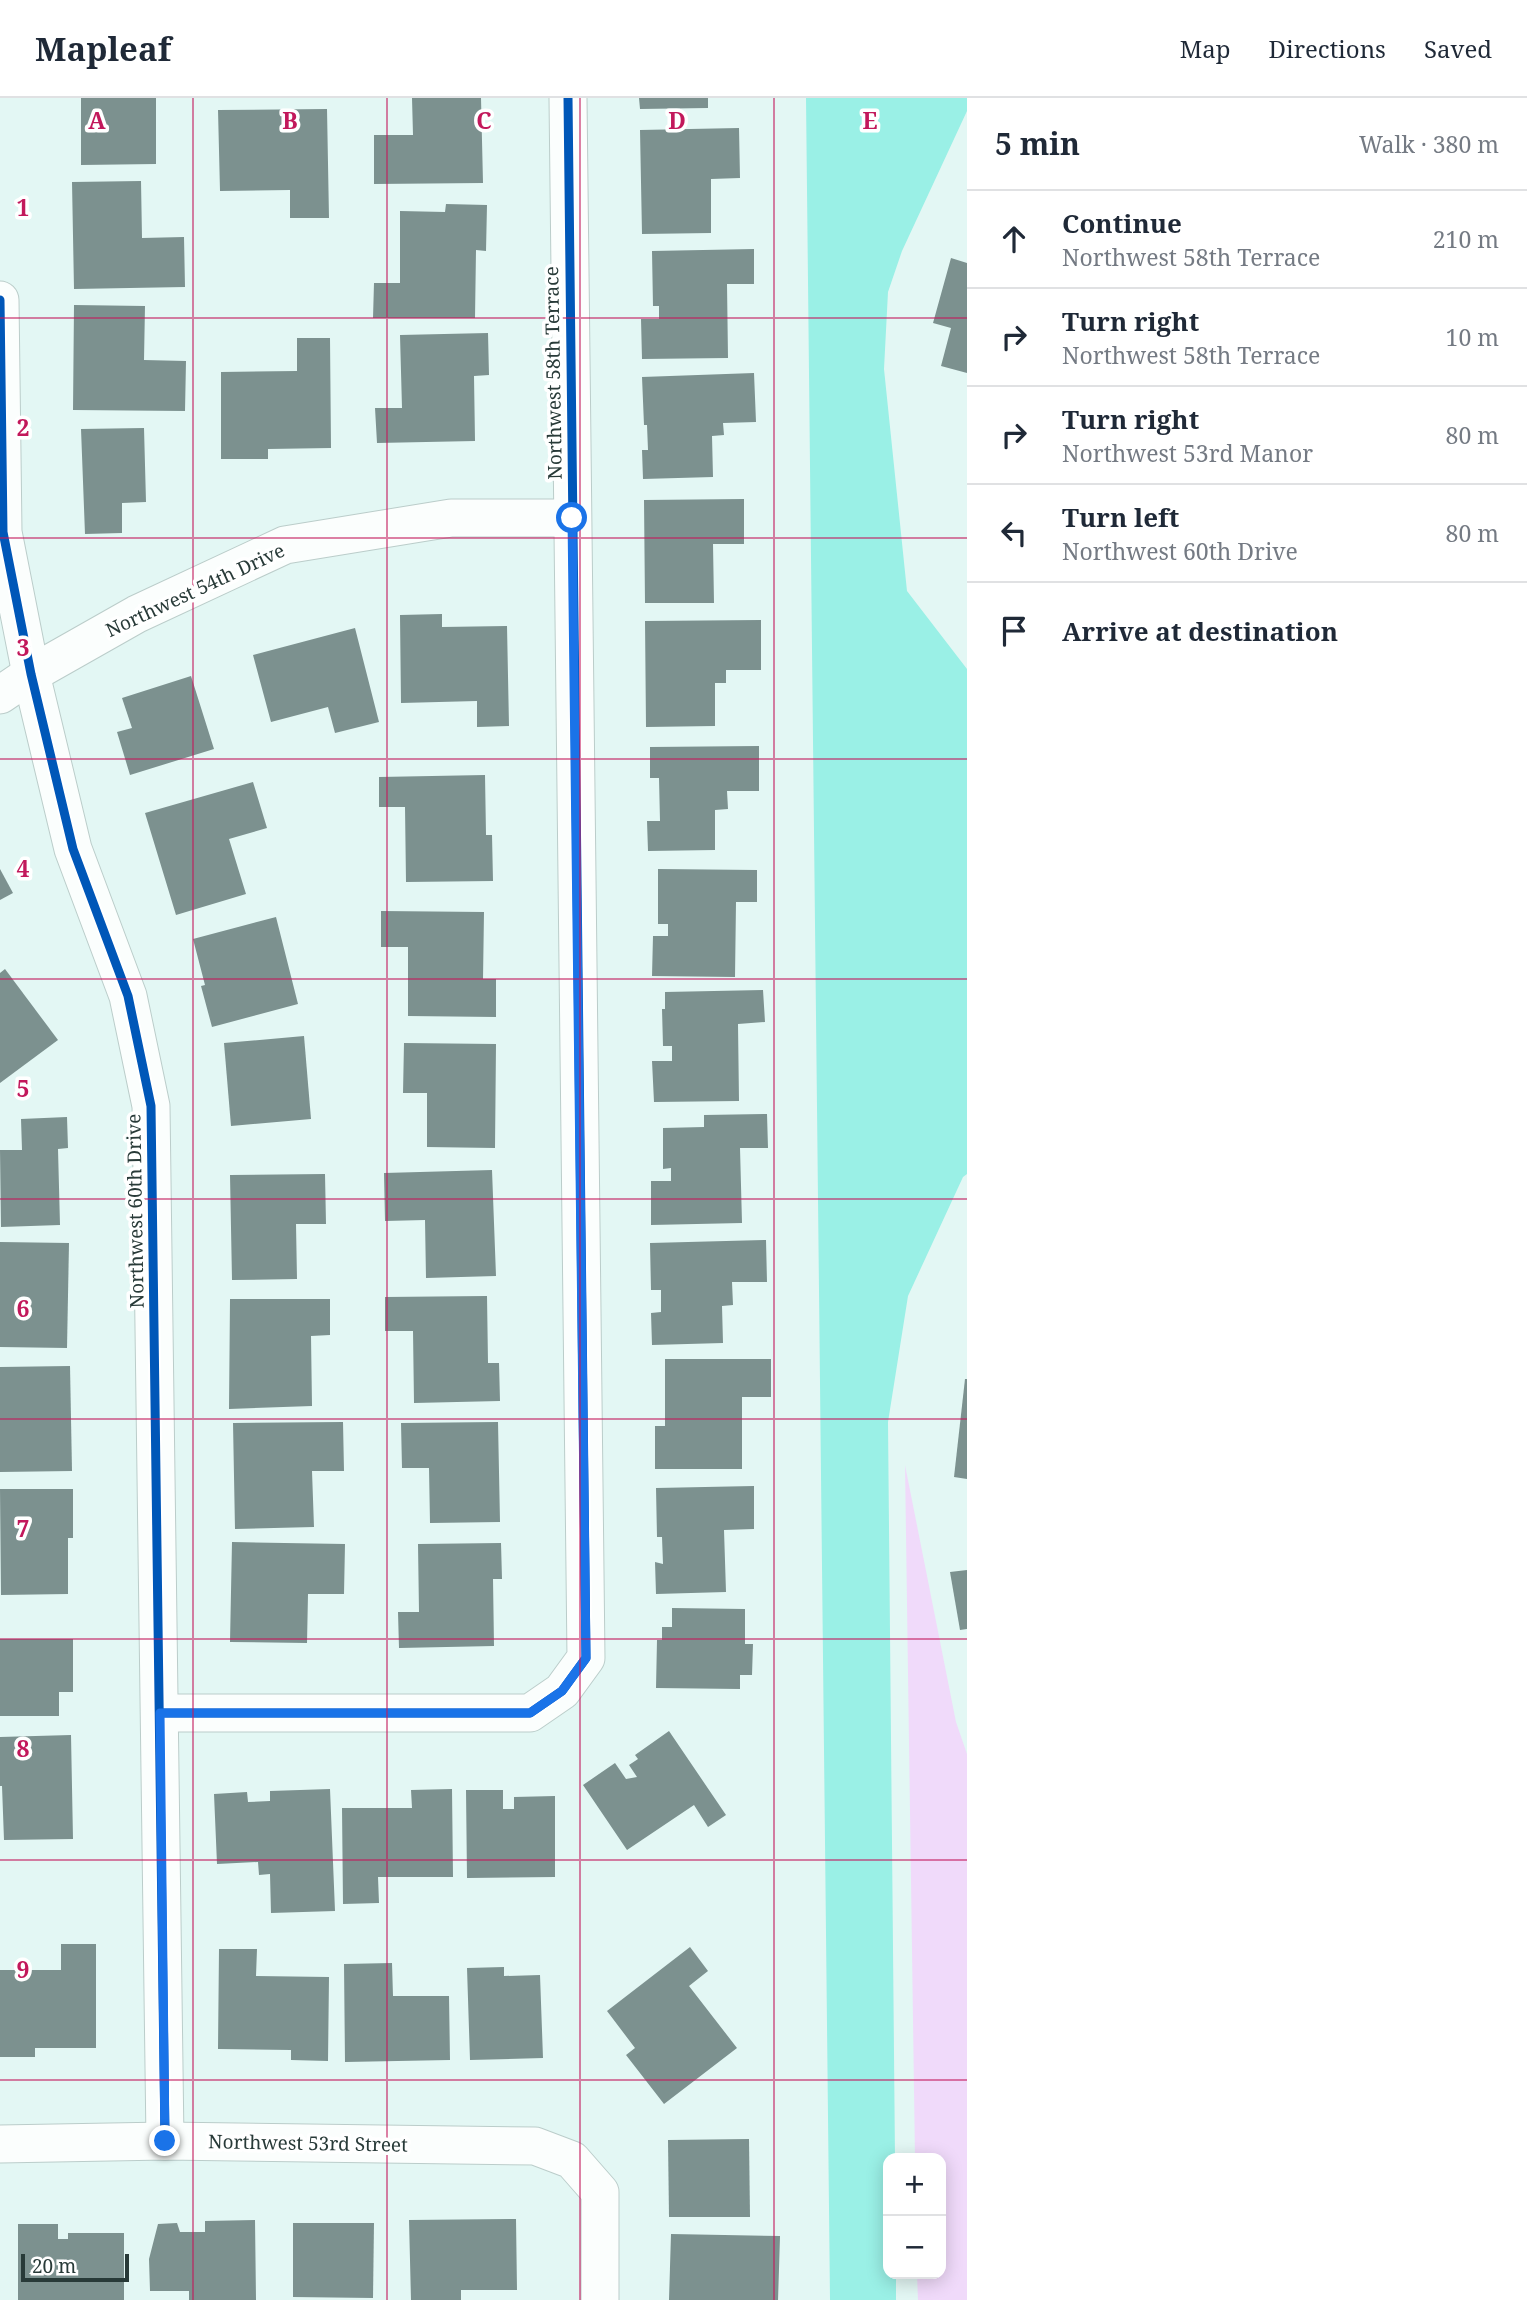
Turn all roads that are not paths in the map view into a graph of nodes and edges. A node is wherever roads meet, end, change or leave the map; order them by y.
1 (568, 98) edge
2 (0, 300) edge
3 (572, 518) junction
4 (31, 674) junction
5 (0, 695) edge
6 (160, 1713) junction
7 (165, 2141) junction
8 (0, 2144) edge
9 (600, 2300) edge

1 - 3 street, Northwest 58th Terrace
2 - 4 street, Northwest 60th Drive
3 - 4 street, Northwest 54th Drive
3 - 6 street, Northwest 58th Terrace
4 - 5 street, Northwest 54th Drive
4 - 6 street, Northwest 60th Drive
6 - 7 street, Northwest 60th Drive
7 - 8 street, Northwest 53rd Street
7 - 9 street, Northwest 53rd Street

